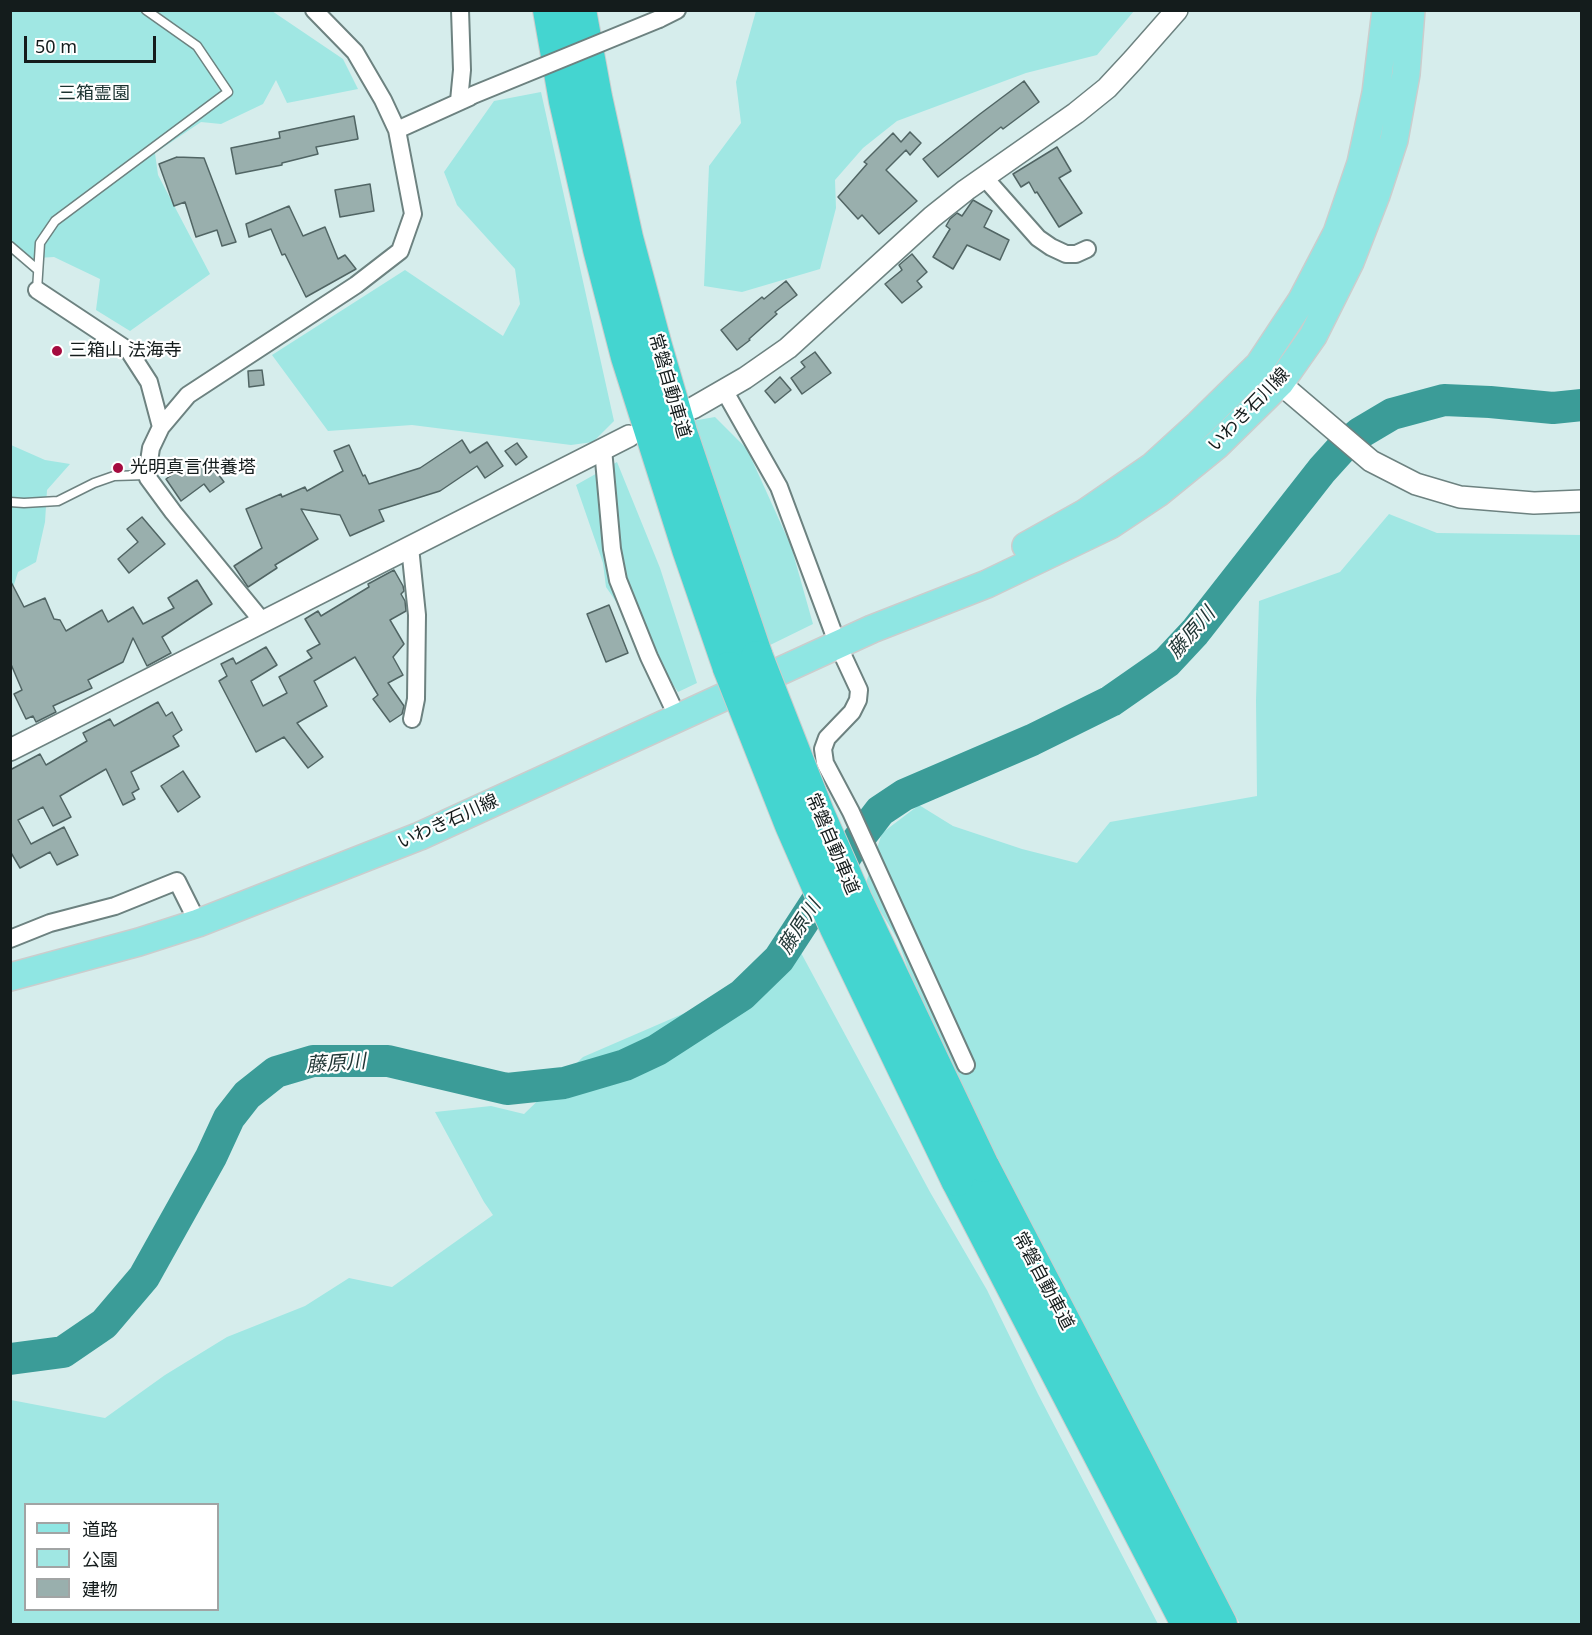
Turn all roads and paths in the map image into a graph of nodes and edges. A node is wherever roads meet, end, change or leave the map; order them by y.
1 (146, 10) edge
2 (314, 10) edge
3 (460, 10) edge
4 (549, 10) edge
5 (580, 10) edge
6 (677, 10) edge
7 (1177, 10) edge
8 (1386, 10) edge
9 (1411, 10) edge
10 (466, 98) junction
11 (397, 130) junction
12 (984, 177) junction
13 (10, 246) edge
14 (1087, 249) dead end
15 (38, 270) junction
16 (37, 290) joint
17 (1260, 366) junction
18 (1280, 383) junction
19 (724, 390) junction
20 (693, 408) dead end
21 (160, 427) junction
22 (629, 436) dead end
23 (603, 449) junction
24 (147, 475) junction
25 (1581, 501) edge
26 (10, 502) edge
27 (410, 547) junction
28 (263, 622) junction
29 (872, 629) junction
30 (838, 645) junction
31 (743, 662) junction
32 (678, 718) junction
33 (412, 719) dead end
34 (10, 750) edge
35 (198, 923) junction
36 (10, 939) edge
37 (10, 977) edge
38 (966, 1065) dead end
39 (970, 1173) junction
40 (1187, 1624) edge
41 (1221, 1624) edge

1 - 15 lane
2 - 11 street
3 - 10 street
4 - 31 highway, 常磐自動車道
5 - 31 highway, 常磐自動車道
6 - 10 street, bridge
7 - 12 street
8 - 17 main road, いわき石川線
9 - 18 main road, いわき石川線
10 - 11 street
11 - 21 street
12 - 14 street
12 - 19 street
13 - 15 lane
15 - 16 lane
16 - 21 street
17 - 18 street
17 - 29 main road, いわき石川線
18 - 25 street
18 - 29 main road, いわき石川線
19 - 20 street
19 - 30 street
21 - 24 street
22 - 23 street
23 - 27 street
23 - 32 street
24 - 26 lane
24 - 28 street
27 - 28 street
27 - 33 street
28 - 34 street
29 - 30 main road, いわき石川線
30 - 32 main road, いわき石川線
30 - 38 street
31 - 39 highway, 常磐自動車道, bridge
32 - 35 main road, いわき石川線
35 - 36 street
35 - 37 main road, いわき石川線
39 - 40 highway, 常磐自動車道
39 - 41 highway, 常磐自動車道

